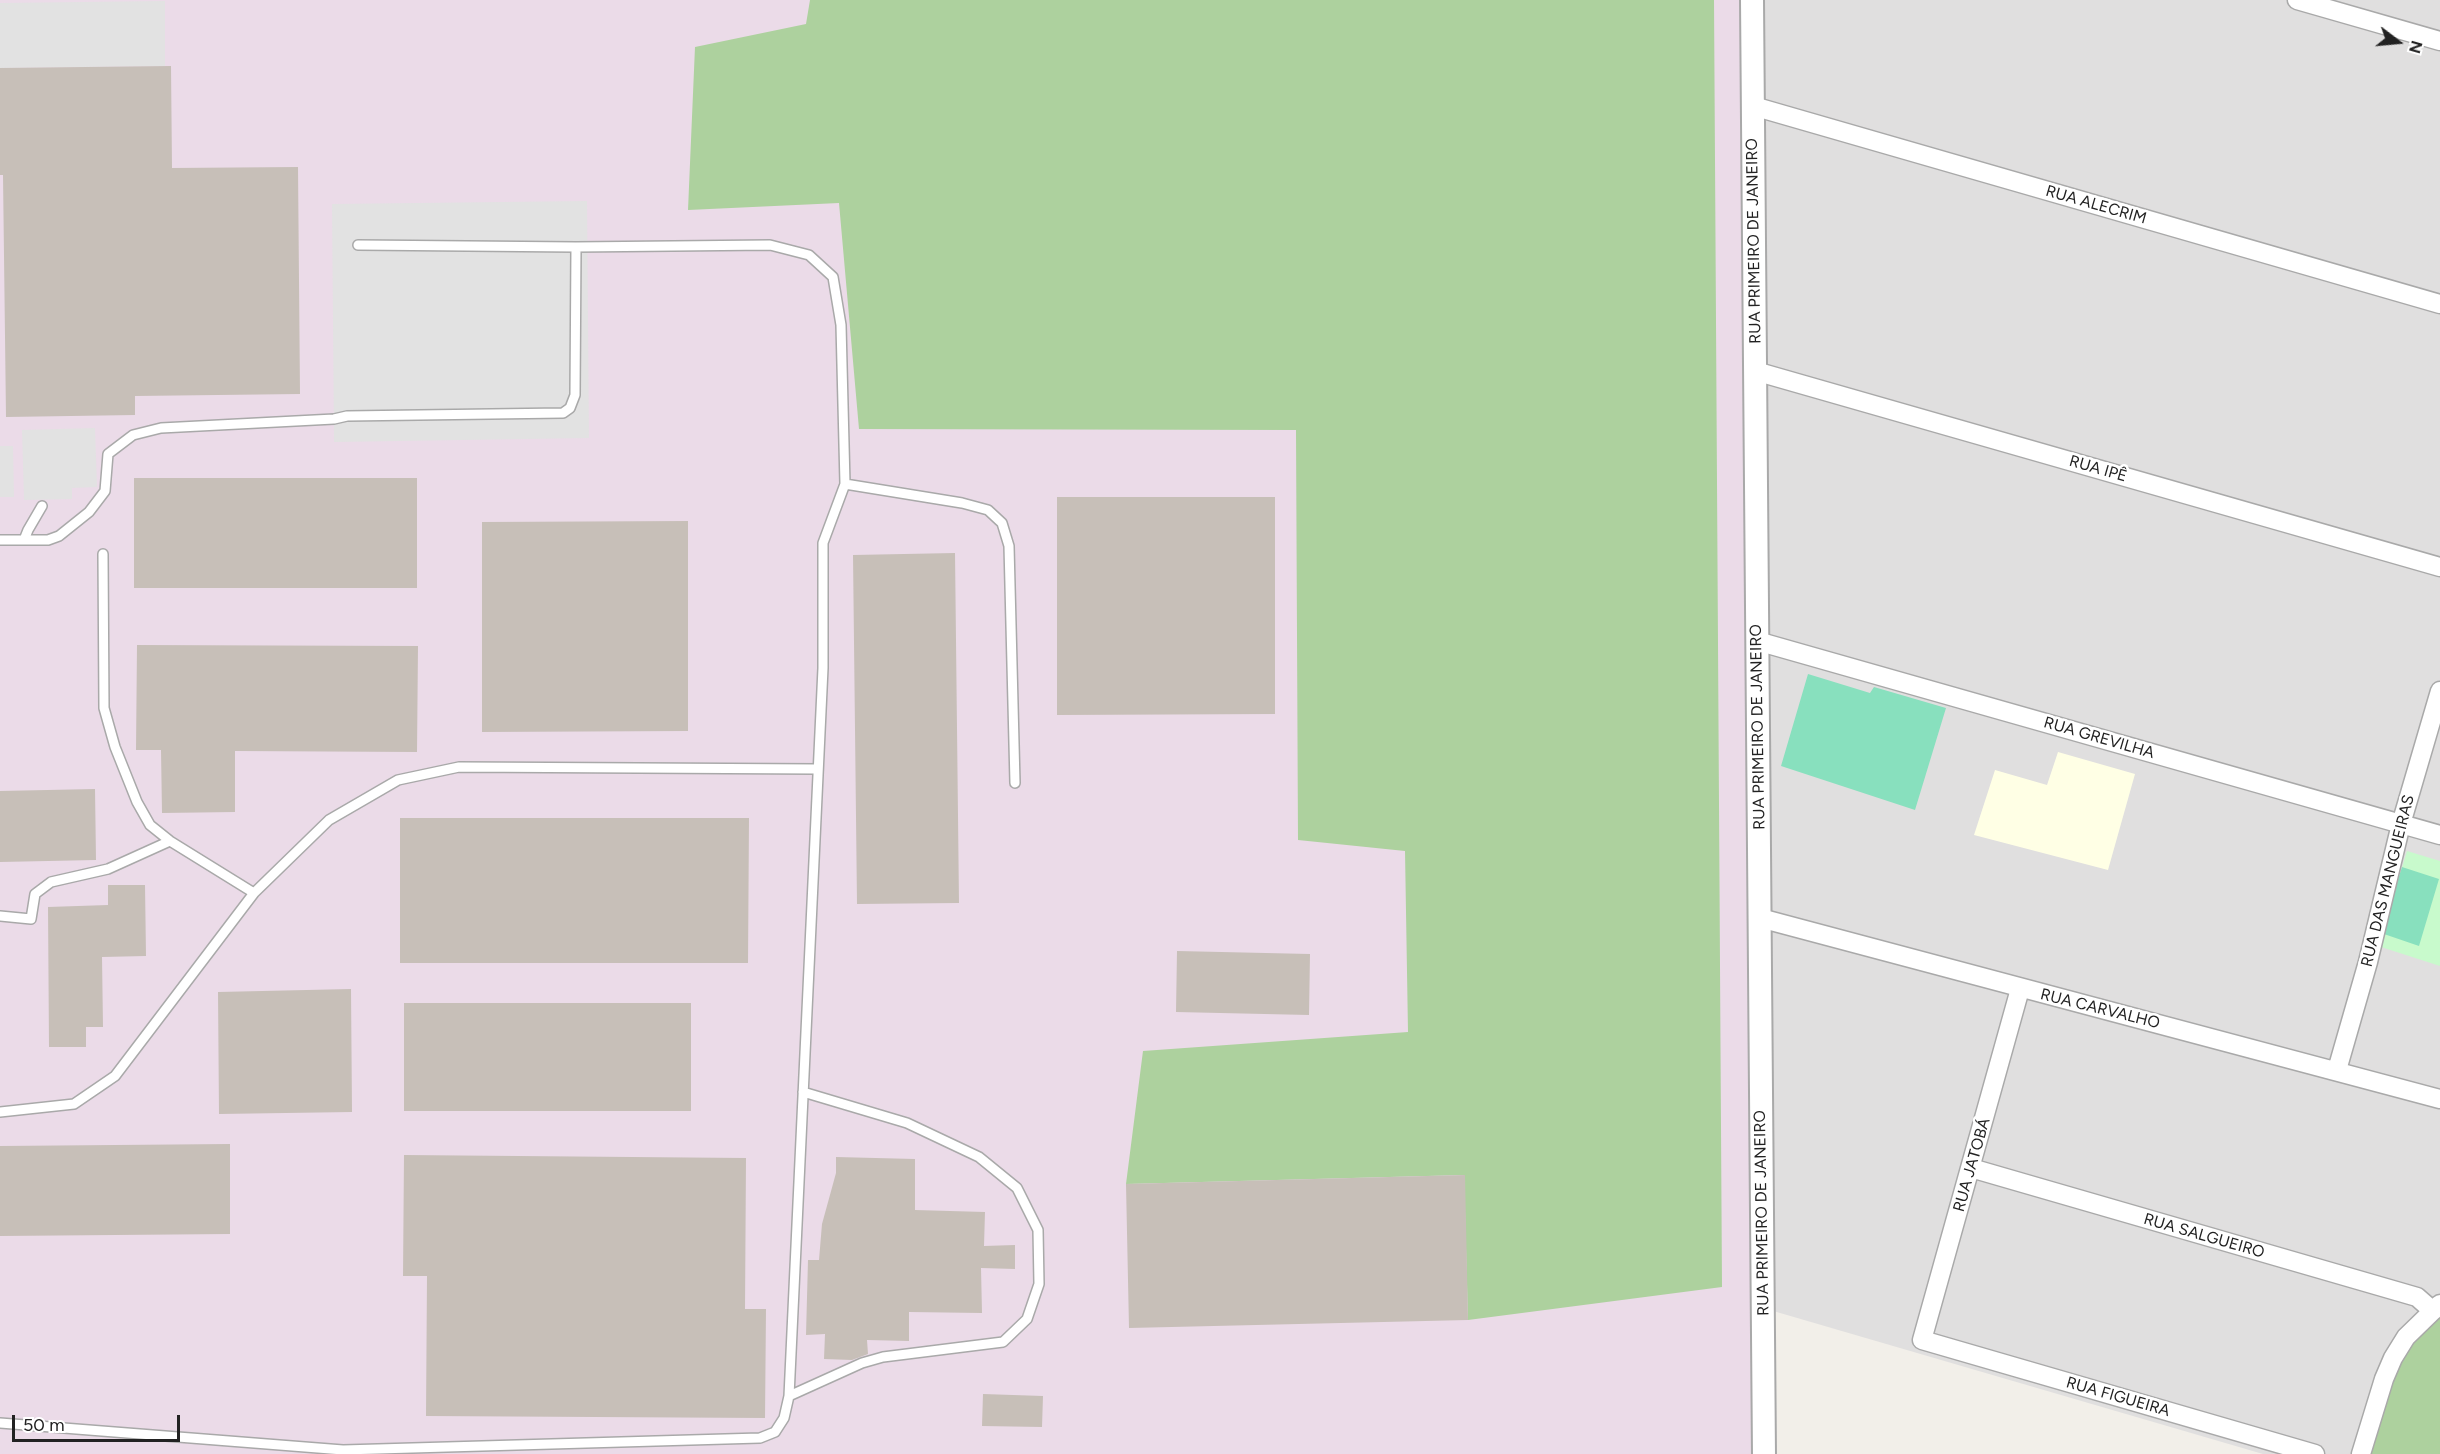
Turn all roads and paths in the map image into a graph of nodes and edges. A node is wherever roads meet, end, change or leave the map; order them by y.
1 (1752, 0) edge
2 (2297, 0) edge
3 (2440, 41) edge
4 (1753, 106) junction
5 (358, 245) dead end
6 (576, 247) junction
7 (2440, 304) edge
8 (1755, 371) junction
9 (845, 484) junction
10 (42, 506) dead end
11 (0, 540) edge
12 (24, 540) junction
13 (103, 554) dead end
14 (2440, 567) edge
15 (1757, 641) junction
16 (2440, 691) edge
17 (817, 769) junction
18 (1015, 783) dead end
19 (2401, 824) junction
20 (2440, 835) edge
21 (170, 841) junction
22 (254, 893) junction
23 (0, 916) edge
24 (1760, 918) junction
25 (2020, 989) junction
26 (2337, 1070) junction
27 (803, 1092) junction
28 (2440, 1099) edge
29 (0, 1112) edge
30 (1971, 1168) junction
31 (2436, 1307) edge
32 (1922, 1340) joint
33 (789, 1396) junction
34 (0, 1423) edge
35 (1764, 1454) edge
36 (2315, 1454) edge
37 (2361, 1454) edge

1 - 4 street, RUA PRIMEIRO DE JANEIRO
2 - 3 street
4 - 7 street, RUA ALECRIM
4 - 8 street, RUA PRIMEIRO DE JANEIRO
5 - 6 lane
6 - 9 lane
6 - 12 lane
8 - 14 street, RUA IPÊ
8 - 15 street, RUA PRIMEIRO DE JANEIRO
9 - 17 lane
9 - 18 lane
10 - 12 lane
11 - 12 lane
13 - 21 lane
15 - 19 street, RUA GREVILHA
15 - 24 street, RUA PRIMEIRO DE JANEIRO
16 - 19 street, RUA DAS MANGUEIRAS
17 - 22 lane
17 - 27 lane
19 - 20 street, RUA GREVILHA
19 - 26 street, RUA DAS MANGUEIRAS
21 - 22 lane
21 - 23 lane
22 - 29 lane
24 - 25 street, RUA CARVALHO
24 - 35 street, RUA PRIMEIRO DE JANEIRO
25 - 26 street, RUA CARVALHO
25 - 30 street, RUA JATOBÁ
26 - 28 street, RUA CARVALHO
27 - 33 lane
27 - 33 lane
30 - 31 street, RUA SALGUEIRO
30 - 32 street, RUA JATOBÁ
31 - 37 street
32 - 36 street, RUA FIGUEIRA
33 - 34 lane

